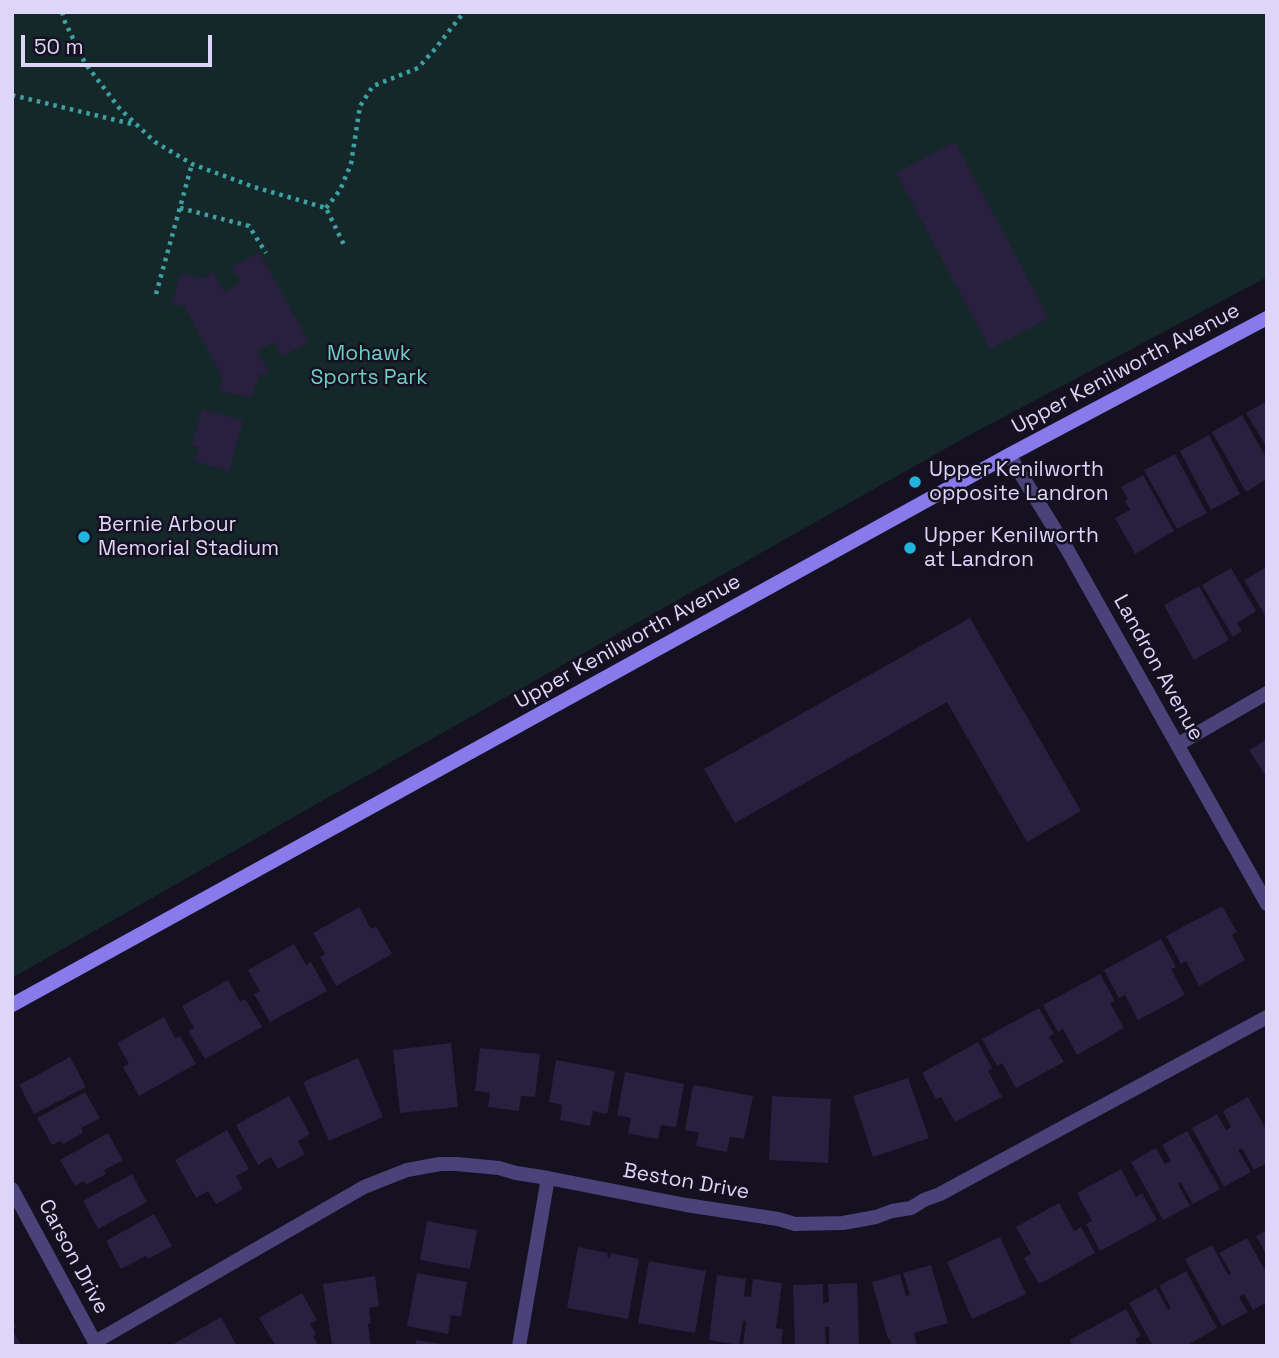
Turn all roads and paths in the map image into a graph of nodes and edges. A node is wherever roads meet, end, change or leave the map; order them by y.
1 (62, 12) edge
2 (464, 12) edge
3 (12, 95) edge
4 (136, 125) junction
5 (192, 164) junction
6 (180, 208) junction
7 (326, 208) junction
8 (345, 247) dead end
9 (266, 253) dead end
10 (156, 295) dead end
11 (1267, 318) edge
12 (1009, 455) junction
13 (1267, 692) edge
14 (1177, 745) junction
15 (1267, 904) edge
16 (12, 1005) edge
17 (1267, 1017) edge
18 (548, 1178) junction
19 (12, 1189) edge
20 (96, 1344) edge
21 (519, 1346) edge

1 - 4 path
2 - 7 path
3 - 4 path
4 - 5 path
5 - 6 path
5 - 7 path
6 - 9 path
6 - 10 path
7 - 8 path
11 - 12 street, Upper Kenilworth Avenue
12 - 14 street, Landron Avenue
12 - 16 street, Upper Kenilworth Avenue
13 - 14 street
14 - 15 street, Landron Avenue
17 - 18 street, Beston Drive
18 - 20 street, Beston Drive
18 - 21 street
19 - 20 street, Carson Drive

